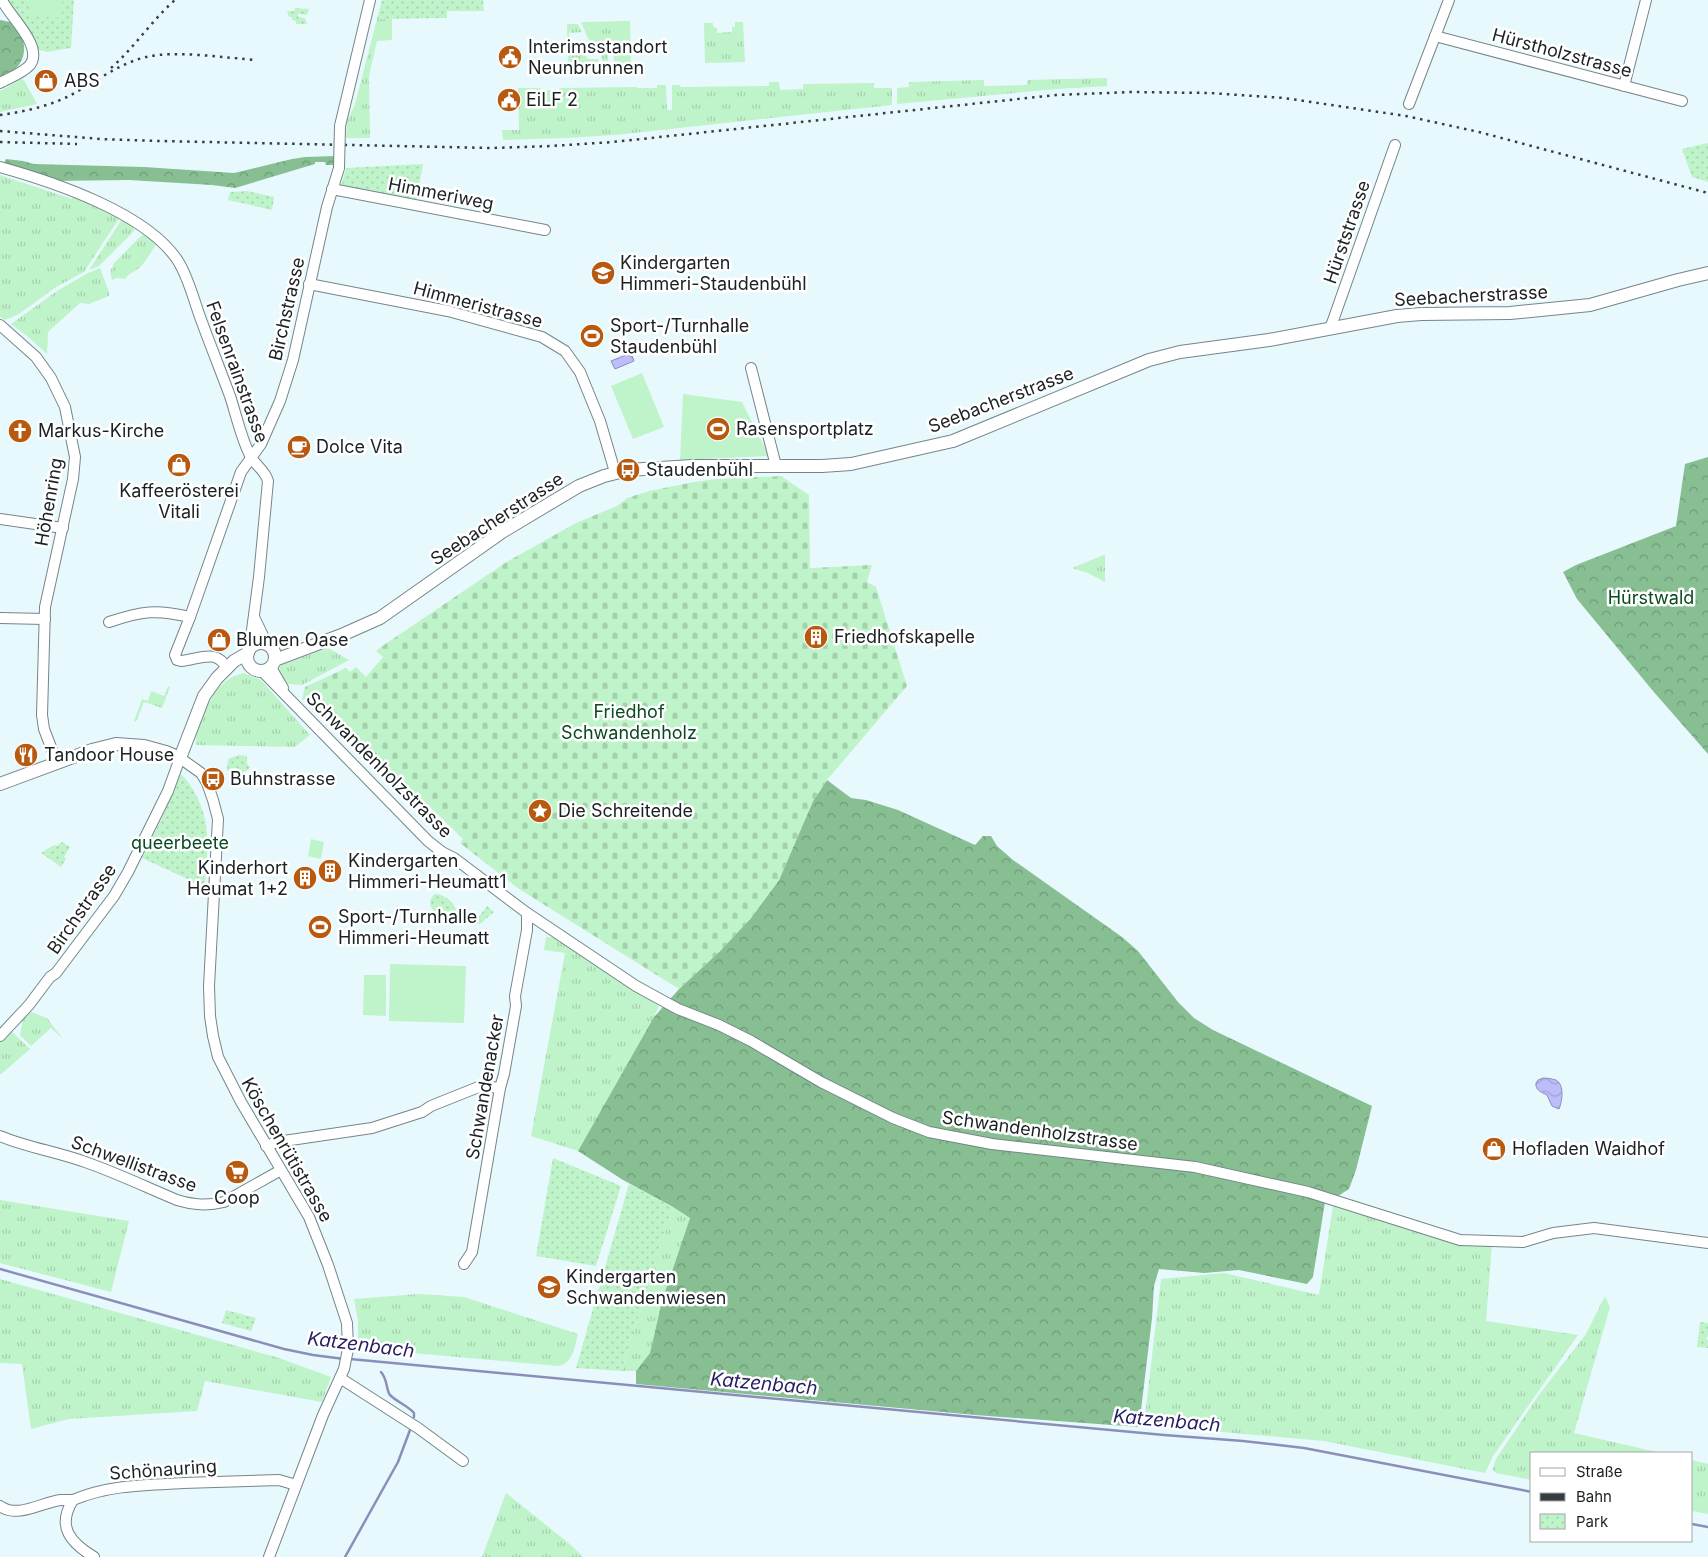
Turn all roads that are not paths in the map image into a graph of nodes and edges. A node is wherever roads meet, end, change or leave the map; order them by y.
1 (2, 0) edge
2 (370, 0) edge
3 (1448, 0) edge
4 (1646, 0) edge
5 (1435, 36) junction
6 (0, 83) edge
7 (1624, 86) junction
8 (1682, 101) dead end
9 (1409, 104) dead end
10 (1395, 145) dead end
11 (0, 167) edge
12 (332, 189) junction
13 (545, 230) dead end
14 (1708, 273) edge
15 (309, 284) junction
16 (0, 325) edge
17 (1330, 329) junction
18 (751, 368) dead end
19 (251, 458) junction
20 (776, 466) junction
21 (615, 472) junction
22 (0, 520) edge
23 (62, 528) junction
24 (190, 617) junction
25 (0, 618) edge
26 (45, 619) junction
27 (109, 622) dead end
28 (263, 657) junction
29 (228, 669) junction
30 (180, 758) junction
31 (57, 763) junction
32 (0, 784) edge
33 (526, 913) junction
34 (0, 1036) edge
35 (500, 1088) junction
36 (0, 1136) edge
37 (266, 1146) junction
38 (281, 1170) junction
39 (1708, 1243) edge
40 (464, 1264) dead end
41 (340, 1378) junction
42 (463, 1461) dead end
43 (296, 1485) junction
44 (73, 1500) junction
45 (0, 1506) edge
46 (94, 1557) edge
47 (269, 1557) edge

1 - 6 street
2 - 12 street, Birchstrasse, bridge
3 - 5 street
4 - 7 street
5 - 7 street, Hürstholzstrasse
5 - 9 street
7 - 8 street, Hürstholzstrasse
10 - 17 street, Hürststrasse
11 - 19 street, Felsenrainstrasse
12 - 13 street, Himmeriweg
12 - 15 street, Birchstrasse
14 - 17 street, Seebacherstrasse
15 - 19 street, Birchstrasse
15 - 21 street, Himmeristrasse
16 - 23 street, Höhenring
17 - 20 street, Seebacherstrasse
18 - 20 street
19 - 24 street, Felsenrainstrasse
19 - 28 street
20 - 21 street, Seebacherstrasse
21 - 28 street, Seebacherstrasse
22 - 23 street
23 - 26 street, Höhenring
24 - 27 street
24 - 29 street, Felsenrainstrasse
25 - 26 street
26 - 31 street
28 - 29 street, Seebacherstrasse
28 - 33 street, Schwandenholzstrasse
29 - 30 street, Seebacherstrasse
30 - 31 street
30 - 34 street, Birchstrasse
30 - 37 street, Köschenrütistrasse
31 - 32 street
33 - 35 street, Schwandenacker
33 - 39 street, Schwandenholzstrasse
35 - 37 street
35 - 40 street, Schwandenacker
36 - 38 street, Schwellistrasse
37 - 38 street, Köschenrütistrasse
38 - 41 street, Köschenrütistrasse
41 - 42 street
41 - 43 street, Köschenrütistrasse
43 - 44 street, Schönauring
43 - 47 street, Köschenrütistrasse
44 - 45 street, Schönauring
44 - 46 street

